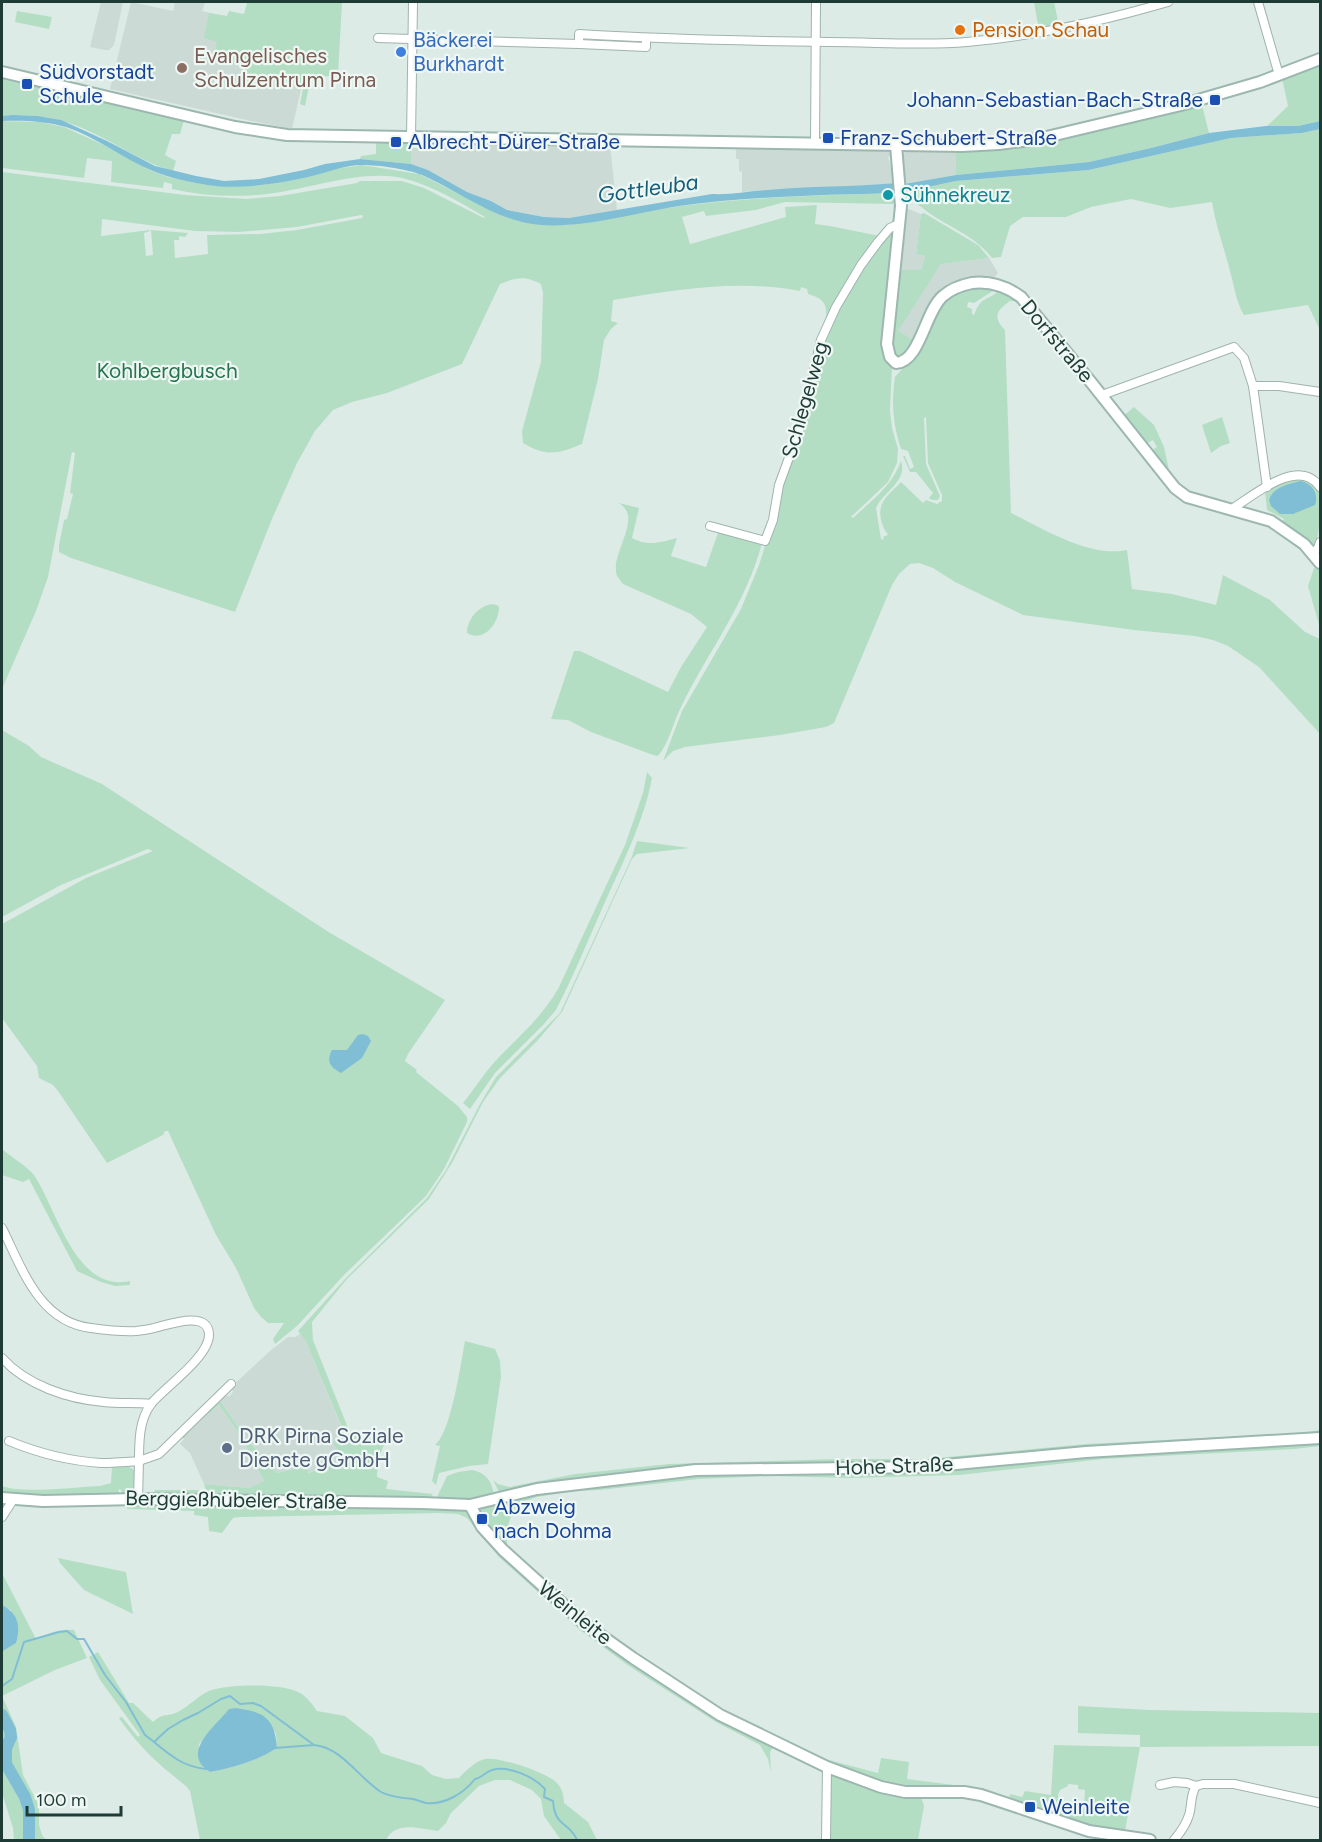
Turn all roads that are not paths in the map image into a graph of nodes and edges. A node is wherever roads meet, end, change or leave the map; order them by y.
1 (413, 2) edge
2 (816, 2) edge
3 (1168, 2) edge
4 (1258, 2) edge
5 (378, 38) dead end
6 (412, 38) junction
7 (815, 42) junction
8 (1320, 59) edge
9 (2, 72) edge
10 (1279, 75) junction
11 (411, 138) junction
12 (815, 142) junction
13 (896, 145) junction
14 (899, 224) junction
15 (1253, 386) junction
16 (1320, 392) edge
17 (1102, 395) junction
18 (1267, 487) junction
19 (1320, 487) edge
20 (1232, 509) junction
21 (710, 526) dead end
22 (1320, 542) edge
23 (1313, 554) junction
24 (1320, 563) edge
25 (2, 1228) edge
26 (2, 1358) edge
27 (231, 1384) dead end
28 (151, 1404) junction
29 (1320, 1438) edge
30 (9, 1441) dead end
31 (139, 1461) junction
32 (2, 1498) edge
33 (138, 1499) junction
34 (13, 1500) junction
35 (470, 1505) junction
36 (2, 1516) edge
37 (827, 1767) junction
38 (1160, 1785) dead end
39 (1196, 1786) junction
40 (1320, 1803) edge
41 (826, 1840) edge
42 (1150, 1840) edge
43 (1174, 1840) edge

1 - 6 street
2 - 7 street
3 - 7 street
4 - 10 street
5 - 6 street
6 - 7 street
6 - 11 street
7 - 12 street
8 - 10 main road
9 - 11 main road
10 - 13 main road
11 - 12 main road
12 - 13 main road
13 - 14 main road
14 - 17 main road, Dorfstraße
14 - 21 street, Schlegelweg
15 - 16 street
15 - 17 street
15 - 18 street
17 - 20 main road, Dorfstraße
18 - 19 street
18 - 20 street
20 - 23 main road, Dorfstraße
22 - 23 street
23 - 24 main road, Dorfstraße
25 - 28 street
26 - 28 street
27 - 31 street
28 - 31 street
29 - 35 main road, Hohe Straße
30 - 31 street
31 - 33 street
32 - 34 main road, Berggießhübeler Straße
33 - 34 main road, Berggießhübeler Straße
33 - 35 main road, Berggießhübeler Straße
34 - 36 street
35 - 37 main road, Weinleite
37 - 41 street
37 - 42 main road, Weinleite
38 - 39 street
39 - 40 street
39 - 43 street

